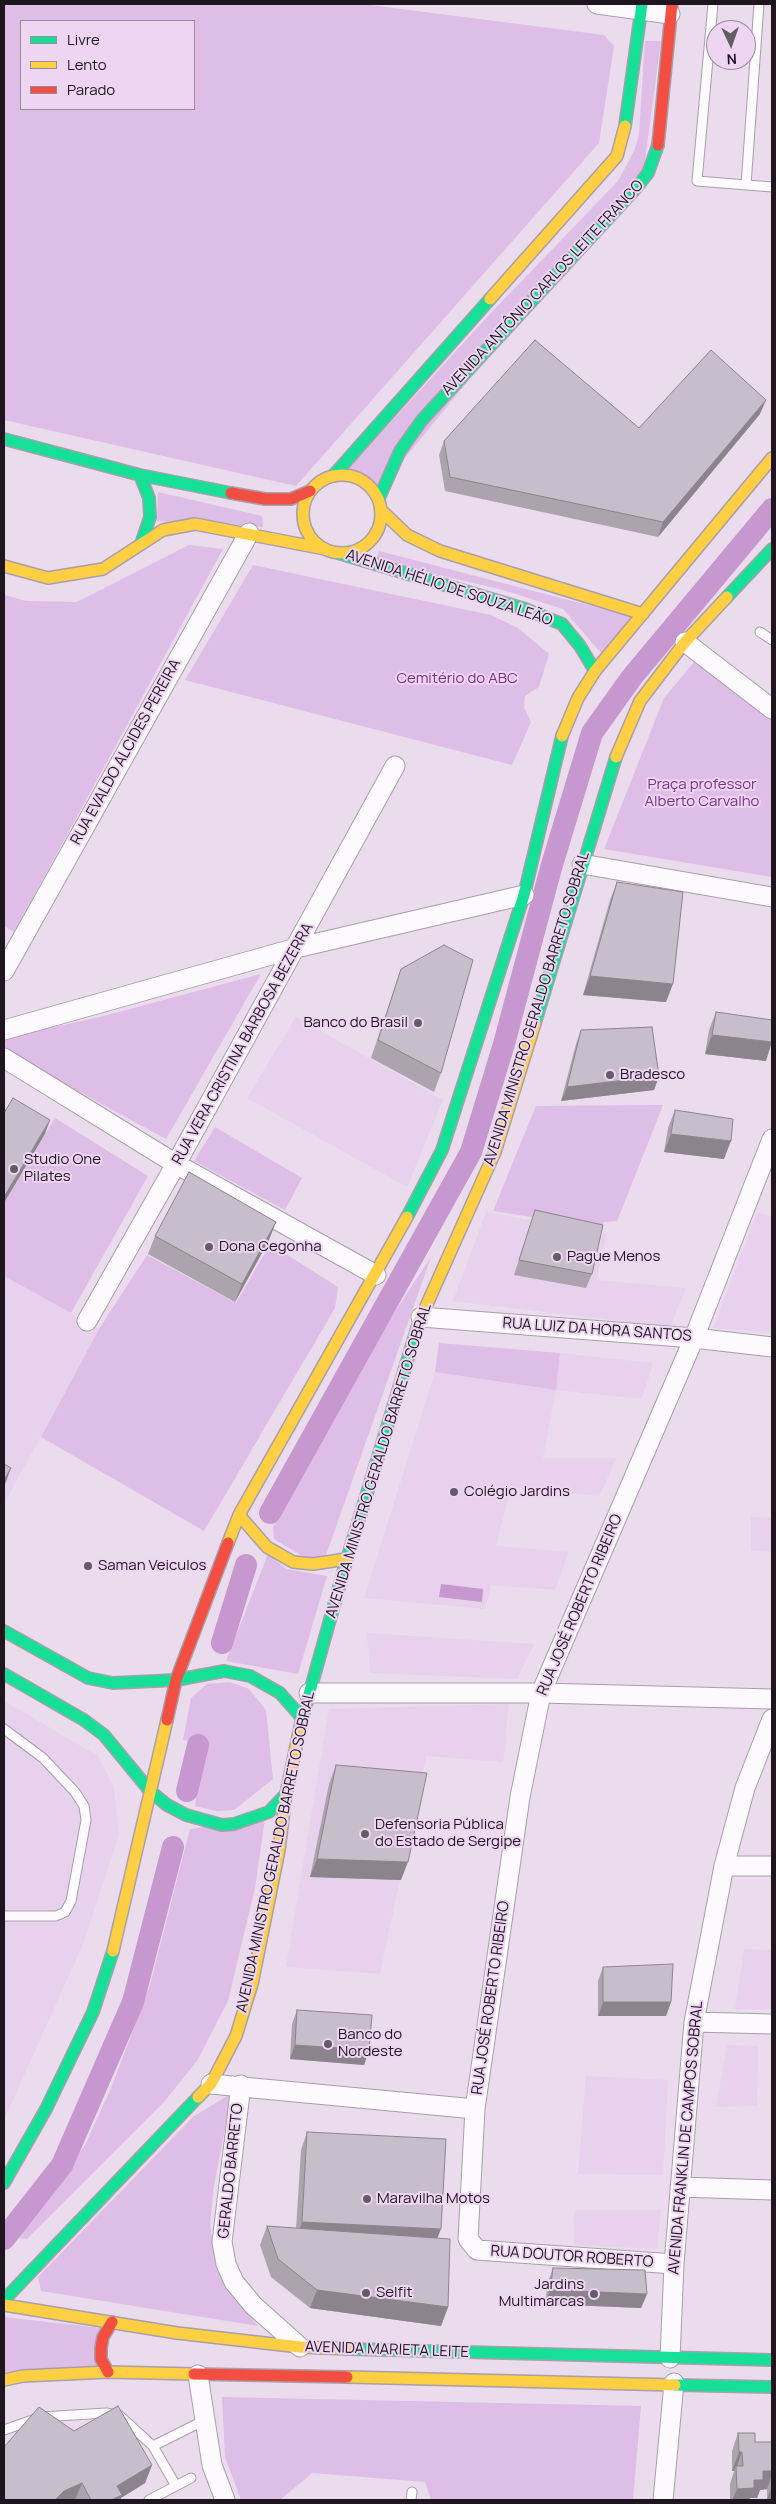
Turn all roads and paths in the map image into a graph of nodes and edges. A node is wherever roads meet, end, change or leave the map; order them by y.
1 (597, 4) edge
2 (713, 4) edge
3 (759, 4) edge
4 (642, 7) edge
5 (671, 9) edge
6 (746, 185) junction
7 (772, 187) edge
8 (4, 439) edge
9 (772, 458) edge
10 (140, 475) junction
11 (333, 476) junction
12 (310, 490) junction
13 (379, 498) junction
14 (382, 511) junction
15 (249, 533) junction
16 (142, 541) junction
17 (325, 549) junction
18 (772, 549) edge
19 (338, 553) junction
20 (4, 566) edge
21 (643, 614) junction
22 (760, 632) dead end
23 (772, 640) edge
24 (685, 642) junction
25 (595, 671) junction
26 (772, 709) edge
27 (395, 766) dead end
28 (582, 864) junction
29 (524, 895) junction
30 (772, 897) edge
31 (296, 948) junction
32 (4, 971) edge
33 (4, 1030) edge
34 (4, 1058) edge
35 (772, 1139) edge
36 (176, 1164) junction
37 (376, 1275) junction
38 (421, 1317) junction
39 (86, 1321) dead end
40 (694, 1338) junction
41 (772, 1347) edge
42 (238, 1515) junction
43 (347, 1559) junction
44 (4, 1631) edge
45 (4, 1674) edge
46 (176, 1680) junction
47 (309, 1693) junction
48 (541, 1693) junction
49 (772, 1699) edge
50 (302, 1718) junction
51 (772, 1719) edge
52 (4, 1729) edge
53 (150, 1791) junction
54 (286, 1794) junction
55 (724, 1866) junction
56 (772, 1866) edge
57 (4, 1916) edge
58 (694, 2022) junction
59 (772, 2024) edge
60 (212, 2084) junction
61 (241, 2085) junction
62 (475, 2109) junction
63 (4, 2183) edge
64 (680, 2187) junction
65 (772, 2190) edge
66 (472, 2246) joint
67 (674, 2264) junction
68 (4, 2300) edge
69 (4, 2305) edge
70 (112, 2322) junction
71 (300, 2347) junction
72 (670, 2358) junction
73 (772, 2360) edge
74 (108, 2372) junction
75 (198, 2375) junction
76 (4, 2380) edge
77 (674, 2384) junction
78 (772, 2386) edge
79 (205, 2420) junction
80 (4, 2430) edge
81 (153, 2446) junction
82 (190, 2478) dead end
83 (176, 2486) junction
84 (149, 2500) edge
85 (225, 2500) edge
86 (663, 2500) edge

1 - 4 street
2 - 6 lane
3 - 6 lane
4 - 5 street
4 - 11 street, AVENIDA ANTÔNIO CARLOS LEITE FRANCO
5 - 13 street, AVENIDA ANTÔNIO CARLOS LEITE FRANCO
6 - 7 lane
8 - 10 street
9 - 21 street
10 - 12 street
10 - 16 street
11 - 12 street, AVENIDA ANTÔNIO CARLOS LEITE FRANCO
11 - 13 street
12 - 17 street
13 - 14 street
14 - 19 street
14 - 21 street
15 - 16 street, AVENIDA HÉLIO DE SOUZA LEÃO
15 - 17 street, AVENIDA HÉLIO DE SOUZA LEÃO
15 - 32 street, RUA EVALDO ALCIDES PEREIRA
16 - 20 street, AVENIDA HÉLIO DE SOUZA LEÃO
17 - 19 street
18 - 24 street, AVENIDA MINISTRO GERALDO BARRETO SOBRAL
19 - 25 street, AVENIDA HÉLIO DE SOUZA LEÃO
21 - 25 street
22 - 23 lane
24 - 26 street
24 - 28 street, AVENIDA MINISTRO GERALDO BARRETO SOBRAL
25 - 29 street
27 - 31 street, RUA VERA CRISTINA BARBOSA BEZERRA
28 - 30 street
28 - 38 street, AVENIDA MINISTRO GERALDO BARRETO SOBRAL
29 - 31 street
29 - 37 street
31 - 33 street
31 - 36 street, RUA VERA CRISTINA BARBOSA BEZERRA
34 - 36 street
35 - 40 street, RUA JOSÉ ROBERTO RIBEIRO
36 - 37 street
36 - 39 street, RUA VERA CRISTINA BARBOSA BEZERRA
37 - 42 street
38 - 40 street, RUA LUIZ DA HORA SANTOS
38 - 43 street, AVENIDA MINISTRO GERALDO BARRETO SOBRAL
40 - 41 street, RUA LUIZ DA HORA SANTOS
40 - 48 street, RUA JOSÉ ROBERTO RIBEIRO
42 - 43 street
42 - 46 street
43 - 47 street, AVENIDA MINISTRO GERALDO BARRETO SOBRAL
44 - 46 street
45 - 53 street
46 - 50 street
46 - 53 street
47 - 48 street
47 - 50 street, AVENIDA MINISTRO GERALDO BARRETO SOBRAL
48 - 49 street
48 - 62 street, RUA JOSÉ ROBERTO RIBEIRO
50 - 54 street, AVENIDA MINISTRO GERALDO BARRETO SOBRAL
51 - 55 street, AVENIDA FRANKLIN DE CAMPOS SOBRAL
52 - 57 lane
53 - 54 street
53 - 63 street
54 - 60 street, AVENIDA MINISTRO GERALDO BARRETO SOBRAL
55 - 56 street
55 - 58 street, AVENIDA FRANKLIN DE CAMPOS SOBRAL
58 - 59 street
58 - 64 street, AVENIDA FRANKLIN DE CAMPOS SOBRAL
60 - 61 street
60 - 68 street, AVENIDA MINISTRO GERALDO BARRETO SOBRAL
61 - 62 street
61 - 71 street, GERALDO BARRETO
62 - 66 street, RUA JOSÉ ROBERTO RIBEIRO
64 - 65 street
64 - 67 street, AVENIDA FRANKLIN DE CAMPOS SOBRAL
66 - 67 street, RUA DOUTOR ROBERTO
67 - 72 street, AVENIDA FRANKLIN DE CAMPOS SOBRAL
69 - 70 street, AVENIDA MARIETA LEITE
70 - 71 street, AVENIDA MARIETA LEITE
70 - 74 street
71 - 72 street, AVENIDA MARIETA LEITE
72 - 73 street, AVENIDA MARIETA LEITE
74 - 75 street, AVENIDA MARIETA LEITE
74 - 76 street, AVENIDA MARIETA LEITE
75 - 77 street, AVENIDA MARIETA LEITE
75 - 79 street
77 - 78 street, AVENIDA MARIETA LEITE
77 - 86 street
79 - 81 lane
79 - 85 street
80 - 81 lane
81 - 83 lane
82 - 83 lane
83 - 84 lane

